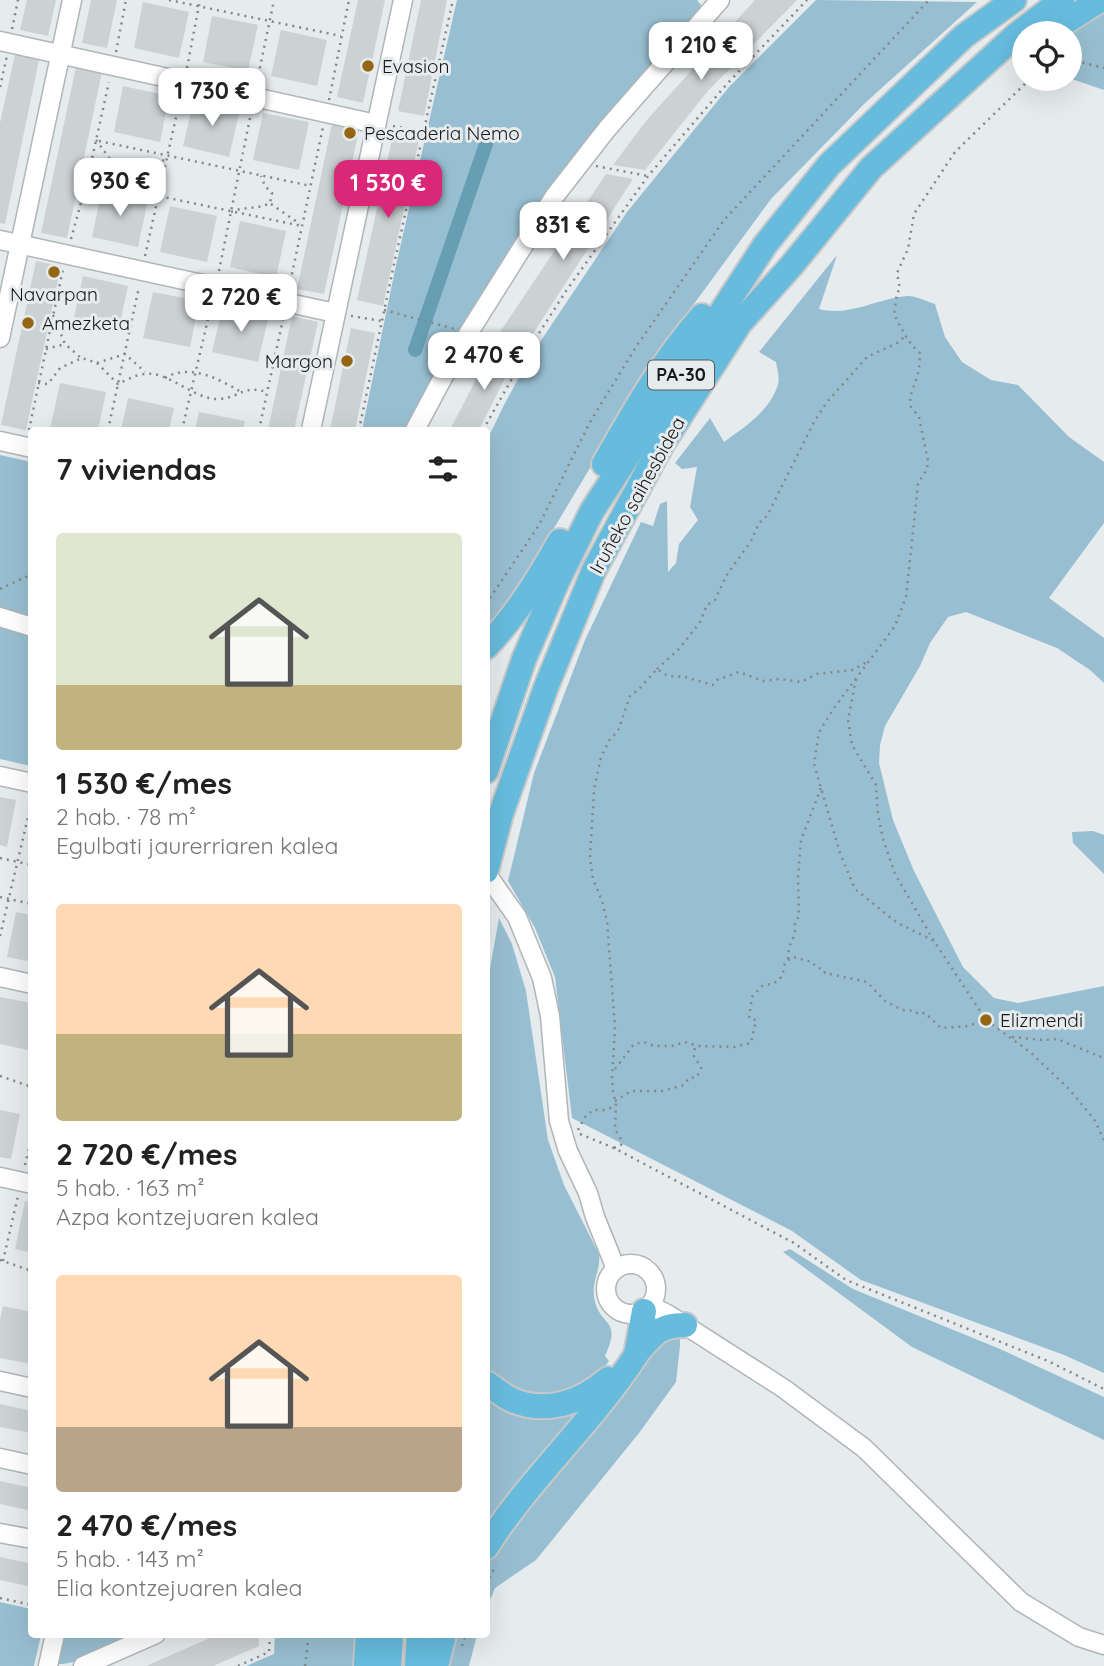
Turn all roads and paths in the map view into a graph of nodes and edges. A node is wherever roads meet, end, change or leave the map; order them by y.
1 (72, 0) edge
2 (126, 0) edge
3 (169, 0) edge
4 (200, 0) edge
5 (274, 0) edge
6 (348, 0) edge
7 (403, 0) edge
8 (453, 0) edge
9 (720, 0) edge
10 (807, 0) edge
11 (929, 0) edge
12 (1002, 0) edge
13 (1014, 0) edge
14 (1062, 0) edge
15 (1085, 0) edge
16 (1100, 0) edge
17 (199, 7) junction
18 (270, 21) junction
19 (1060, 21) edge
20 (1066, 21) edge
21 (341, 36) junction
22 (964, 36) junction
23 (0, 41) edge
24 (61, 53) junction
25 (1012, 60) edge
26 (1082, 62) edge
27 (113, 65) junction
28 (1104, 68) edge
29 (184, 81) junction
30 (1018, 91) edge
31 (254, 96) junction
32 (326, 113) junction
33 (376, 124) junction
34 (424, 132) junction
35 (859, 135) junction
36 (96, 140) junction
37 (168, 156) junction
38 (883, 157) junction
39 (581, 163) junction
40 (110, 169) junction
41 (239, 172) junction
42 (261, 176) junction
43 (648, 176) junction
44 (87, 181) junction
45 (311, 186) junction
46 (159, 196) junction
47 (271, 203) junction
48 (231, 212) junction
49 (302, 226) junction
50 (0, 240) edge
51 (20, 244) junction
52 (765, 245) junction
53 (66, 255) junction
54 (792, 265) junction
55 (142, 271) junction
56 (216, 287) junction
57 (286, 302) junction
58 (384, 310) junction
59 (335, 313) junction
60 (53, 315) junction
61 (382, 321) junction
62 (906, 334) junction
63 (466, 337) junction
64 (0, 338) edge
65 (65, 344) junction
66 (46, 349) junction
67 (527, 352) junction
68 (125, 354) junction
69 (82, 358) junction
70 (97, 363) junction
71 (145, 373) junction
72 (195, 374) junction
73 (164, 378) junction
74 (38, 383) junction
75 (118, 384) junction
76 (191, 390) junction
77 (241, 392) junction
78 (267, 392) junction
79 (32, 427) edge
80 (108, 427) edge
81 (183, 427) edge
82 (260, 427) edge
83 (311, 427) edge
84 (360, 427) edge
85 (417, 427) edge
86 (485, 427) edge
87 (0, 441) edge
88 (28, 442) edge
89 (28, 576) edge
90 (0, 589) edge
91 (490, 598) edge
92 (0, 617) edge
93 (28, 626) edge
94 (490, 643) edge
95 (868, 662) junction
96 (657, 669) junction
97 (857, 677) junction
98 (490, 759) edge
99 (0, 776) edge
100 (28, 782) edge
101 (821, 788) junction
102 (28, 817) edge
103 (490, 857) edge
104 (0, 858) edge
105 (17, 862) junction
106 (28, 864) edge
107 (490, 878) edge
108 (0, 897) edge
109 (9, 900) junction
110 (28, 903) edge
111 (0, 936) edge
112 (934, 941) junction
113 (788, 959) junction
114 (0, 977) edge
115 (28, 983) edge
116 (986, 1020) junction
117 (1009, 1036) junction
118 (695, 1045) junction
119 (1104, 1058) edge
120 (613, 1071) junction
121 (0, 1076) edge
122 (28, 1086) edge
123 (616, 1103) junction
124 (559, 1121) junction
125 (577, 1133) junction
126 (1104, 1140) edge
127 (614, 1148) junction
128 (0, 1177) edge
129 (27, 1183) edge
130 (1, 1260) edge
131 (623, 1267) junction
132 (28, 1269) edge
133 (644, 1306) junction
134 (685, 1325) junction
135 (724, 1349) junction
136 (636, 1354) junction
137 (0, 1381) edge
138 (490, 1386) edge
139 (28, 1387) edge
140 (1104, 1389) edge
141 (0, 1458) edge
142 (28, 1464) edge
143 (0, 1533) edge
144 (28, 1538) edge
145 (490, 1541) edge
146 (0, 1598) edge
147 (28, 1604) edge
148 (54, 1638) edge
149 (147, 1638) edge
150 (270, 1638) edge
151 (309, 1638) edge
152 (368, 1638) edge
153 (391, 1638) edge
154 (419, 1638) edge
155 (443, 1638) edge
156 (1104, 1645) edge
157 (48, 1666) edge
158 (83, 1666) edge
159 (238, 1666) edge
160 (305, 1666) edge
161 (366, 1666) edge
162 (389, 1666) edge
163 (417, 1666) edge
164 (436, 1666) edge

1 - 24 street
2 - 27 path
3 - 17 path
4 - 17 path
5 - 18 path
6 - 21 path
7 - 33 street
8 - 34 path
9 - 39 street
10 - 43 path
11 - 91 path
12 - 22 highway
13 - 22 highway, Iruñeko saihesbidea / PA-30
14 - 38 highway, Iruñeko saihesbidea / PA-30
15 - 19 highway
16 - 20 highway
17 - 18 path
17 - 29 path
18 - 21 path
18 - 31 path
21 - 32 path
22 - 35 highway, Iruñeko saihesbidea / PA-30
23 - 24 street
24 - 27 street
24 - 51 street
25 - 54 highway
26 - 28 path
27 - 29 street
27 - 36 path
29 - 31 street
29 - 37 path
30 - 62 path
31 - 32 street
31 - 41 path
32 - 33 street
32 - 45 path
33 - 34 path
33 - 59 street
34 - 58 path
35 - 38 street
35 - 52 highway, Iruñeko saihesbidea / PA-30
36 - 37 path
36 - 40 path
36 - 44 path
37 - 40 path
37 - 41 path
37 - 46 path
38 - 54 highway, Iruñeko saihesbidea / PA-30
39 - 43 path
39 - 63 street
40 - 44 path
41 - 42 path
41 - 48 path
42 - 45 path
42 - 47 path
43 - 67 path
44 - 46 path
44 - 53 path
45 - 49 path
46 - 48 path
46 - 55 path
47 - 48 path
47 - 49 path
48 - 49 path
48 - 56 path
49 - 57 path
50 - 51 street
51 - 53 street
51 - 64 street
52 - 94 highway
52 - 98 highway, Iruñeko saihesbidea / PA-30
53 - 55 street
53 - 60 path
54 - 103 highway, Iruñeko saihesbidea / PA-30
55 - 56 street
55 - 68 path
56 - 57 street
56 - 72 path
57 - 59 street
57 - 78 path
58 - 61 path
58 - 63 path
59 - 61 path
59 - 83 street
60 - 65 path
60 - 66 path
61 - 84 path
62 - 95 path
62 - 96 path
63 - 67 path
63 - 85 street
65 - 66 path
65 - 69 path
66 - 74 path
67 - 86 path
68 - 70 path
68 - 71 path
68 - 75 path
69 - 70 path
69 - 74 path
70 - 75 path
71 - 73 path
71 - 75 path
72 - 73 path
72 - 76 path
72 - 77 path
73 - 76 path
74 - 79 path
75 - 80 path
76 - 77 path
76 - 81 path
77 - 78 path
78 - 82 path
87 - 88 street
89 - 90 path
92 - 93 street
95 - 96 path
95 - 97 path
96 - 120 path
97 - 101 path
97 - 112 path
99 - 100 street
101 - 112 path
101 - 113 path
102 - 105 path
104 - 105 path
105 - 106 path
105 - 109 path
107 - 124 street
108 - 109 path
109 - 110 path
109 - 111 path
112 - 116 path
113 - 116 path
113 - 118 path
114 - 115 street
116 - 117 path
117 - 119 path
117 - 126 path
118 - 120 path
118 - 123 path
120 - 123 path
121 - 122 path
123 - 125 path
123 - 127 path
124 - 125 path
124 - 131 street
125 - 127 path
127 - 140 path
128 - 129 street
129 - 130 path
130 - 132 path
131 - 133 street
131 - 133 street
133 - 134 street
133 - 135 street
133 - 136 highway
133 - 138 highway
134 - 135 street
134 - 136 highway
135 - 156 street
136 - 145 highway
137 - 139 street
141 - 142 street
143 - 144 street
146 - 147 path
148 - 157 street
149 - 158 street
150 - 159 path
151 - 160 path
152 - 161 highway
153 - 162 highway
154 - 163 highway
155 - 164 highway

